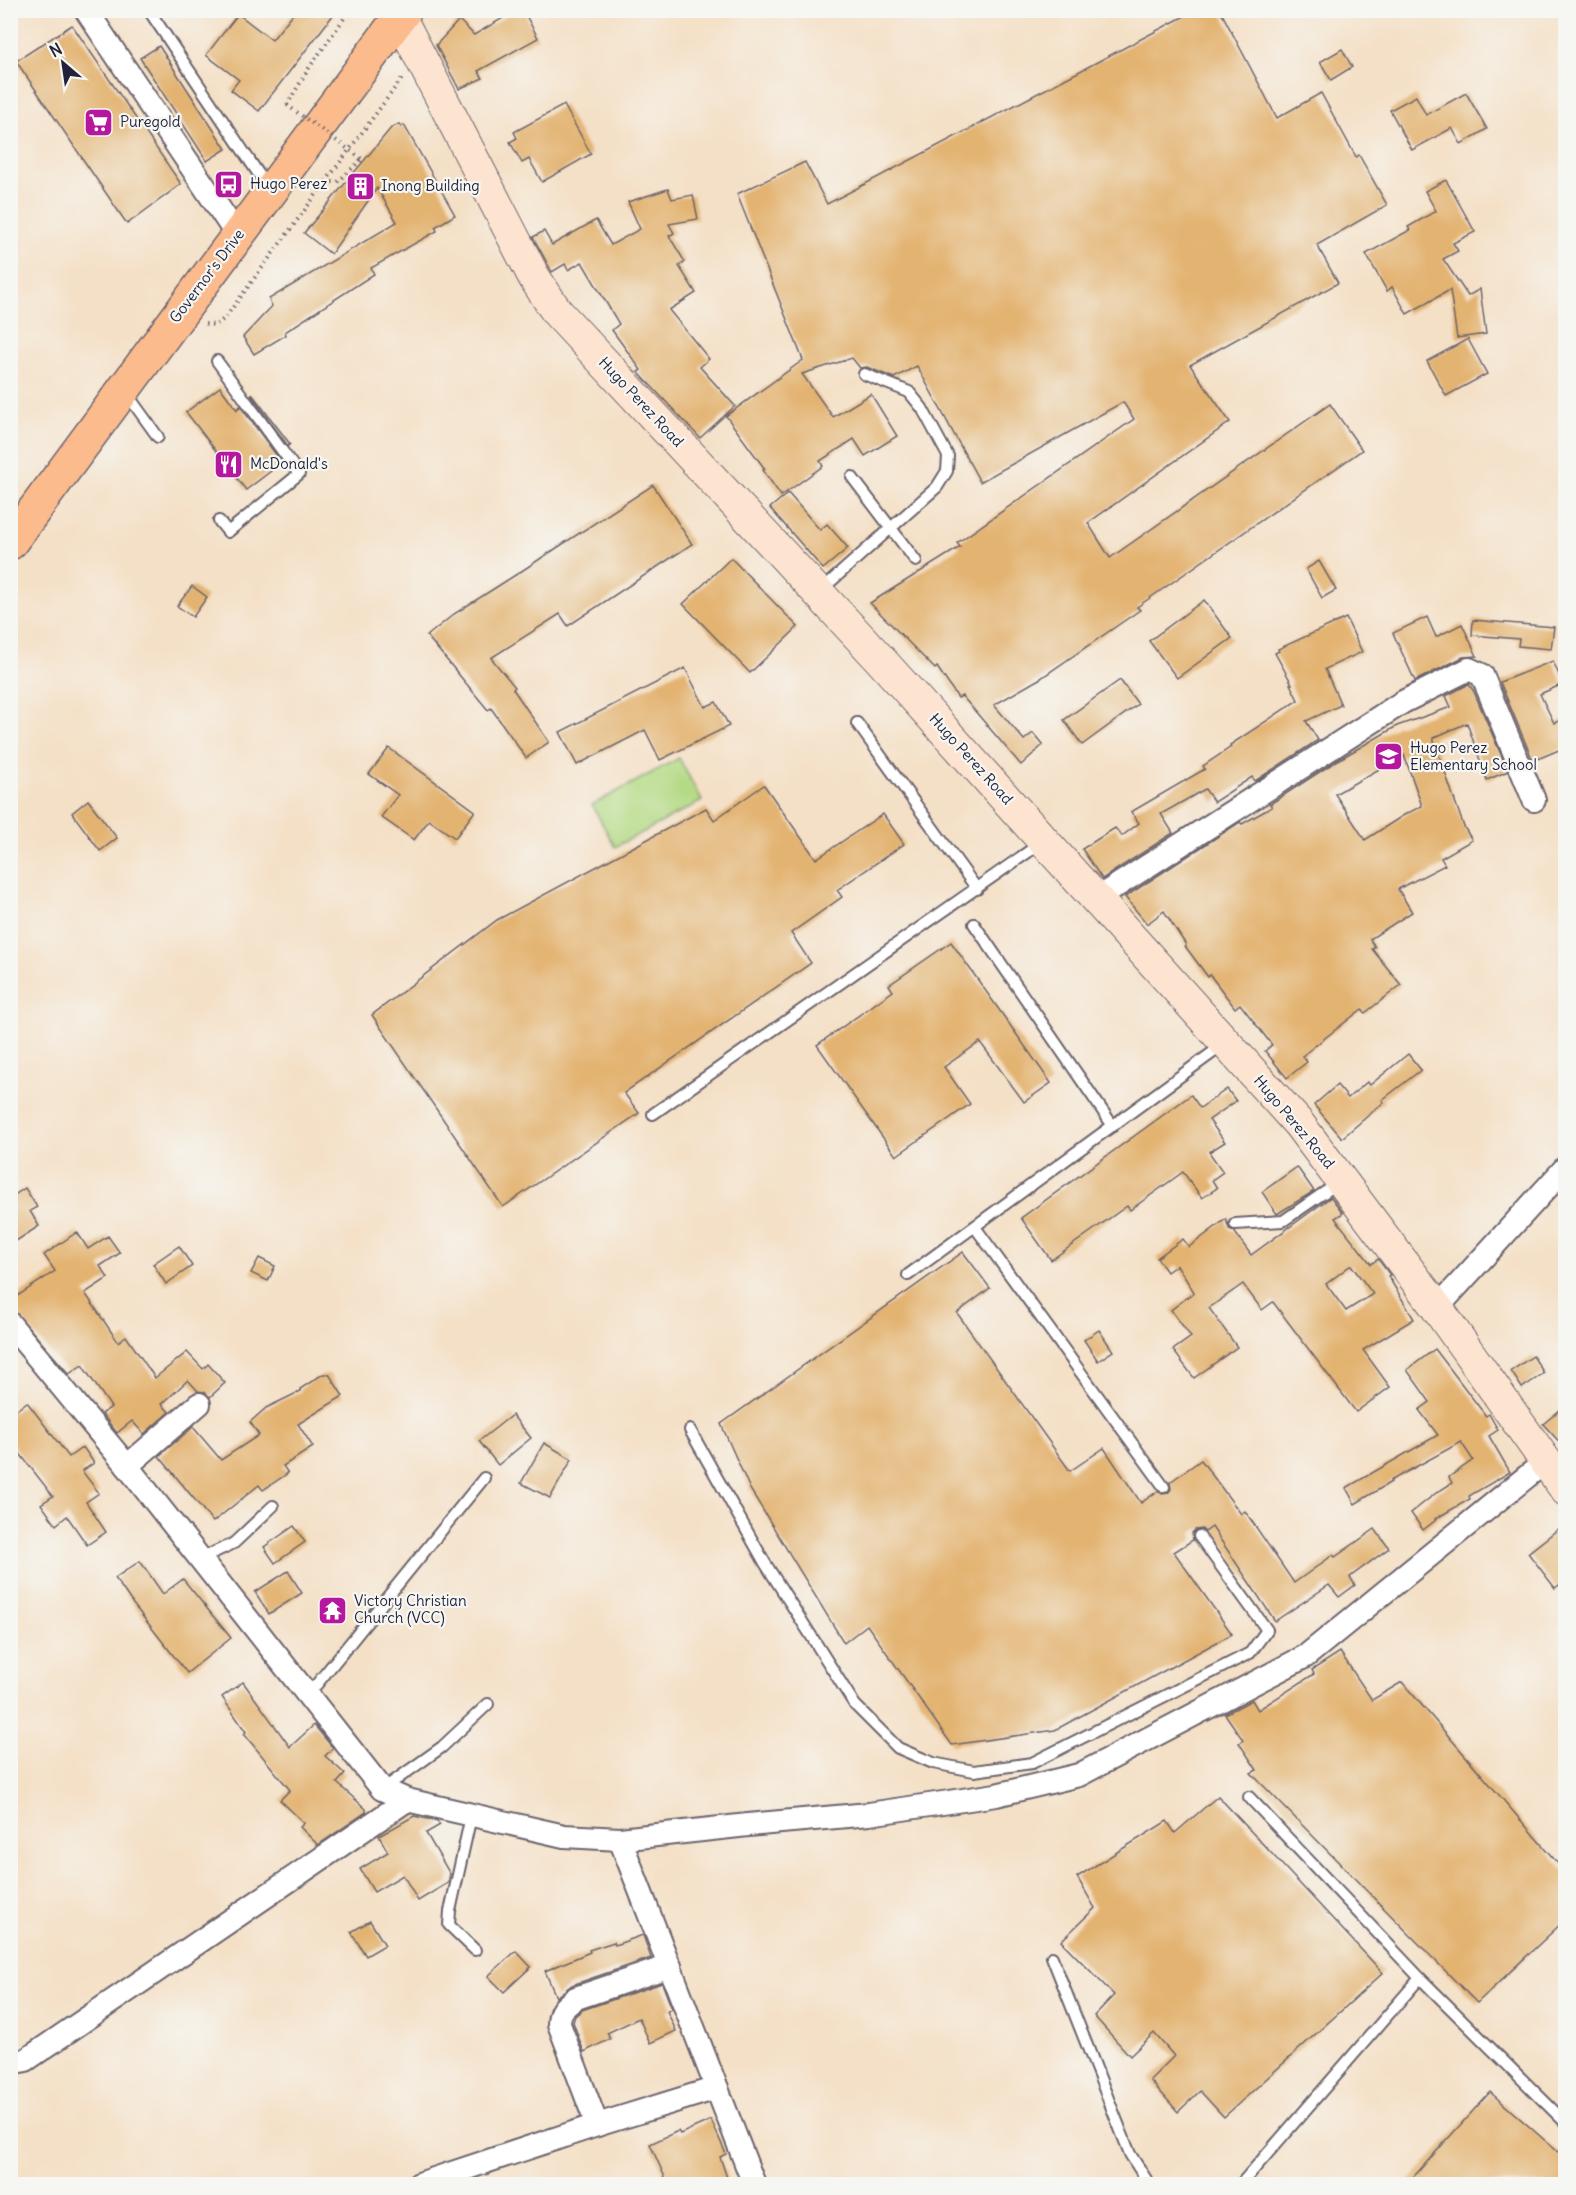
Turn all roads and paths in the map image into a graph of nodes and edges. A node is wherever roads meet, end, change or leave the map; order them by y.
1 (86, 10) edge
2 (350, 10) edge
3 (150, 12) dead end
4 (400, 13) edge
5 (418, 56) junction
6 (326, 182) junction
7 (270, 191) junction
8 (237, 235) junction
9 (180, 312) junction
10 (217, 361) dead end
11 (864, 374) dead end
12 (123, 389) junction
13 (158, 436) dead end
14 (852, 477) dead end
15 (219, 521) dead end
16 (891, 528) junction
17 (10, 543) edge
18 (916, 561) dead end
19 (818, 592) junction
20 (857, 723) dead end
21 (1534, 800) dead end
22 (1044, 841) junction
23 (977, 889) junction
24 (1096, 899) junction
25 (974, 924) dead end
26 (1226, 1043) junction
27 (652, 1114) dead end
28 (1113, 1126) junction
29 (1563, 1175) edge
30 (1341, 1181) junction
31 (1235, 1224) dead end
32 (975, 1227) junction
33 (908, 1275) dead end
34 (1437, 1308) junction
35 (10, 1324) edge
36 (199, 1404) dead end
37 (690, 1430) dead end
38 (1546, 1461) junction
39 (127, 1466) junction
40 (484, 1478) dead end
41 (1164, 1487) dead end
42 (1566, 1490) edge
43 (273, 1506) dead end
44 (1199, 1536) dead end
45 (201, 1559) junction
46 (308, 1695) junction
47 (488, 1704) dead end
48 (382, 1789) junction
49 (1249, 1797) dead end
50 (407, 1800) junction
51 (471, 1816) junction
52 (620, 1839) junction
53 (475, 1950) dead end
54 (1053, 1957) dead end
55 (670, 1966) junction
56 (1420, 1978) junction
57 (10, 2063) edge
58 (717, 2088) junction
59 (1566, 2123) edge
60 (597, 2125) junction
61 (419, 2184) edge
62 (754, 2184) edge
63 (1149, 2184) edge
64 (1241, 2184) edge

1 - 8 street
2 - 6 path, bridge
3 - 7 lane
4 - 5 street, Hugo Perez Road
4 - 7 main road, Governor's Drive
5 - 6 path
5 - 19 street, Hugo Perez Road
6 - 9 path
7 - 8 main road, Governor's Drive
8 - 9 main road, Governor's Drive
9 - 12 main road, Governor's Drive
10 - 15 lane
11 - 16 lane
12 - 13 lane
12 - 17 main road, Governor's Drive
14 - 16 lane
16 - 18 lane
16 - 19 lane
19 - 22 street, Hugo Perez Road
20 - 23 lane
21 - 24 street
22 - 23 lane
22 - 24 street, Hugo Perez Road
23 - 27 lane
24 - 26 street, Hugo Perez Road
25 - 28 lane
26 - 28 lane
26 - 30 street, Hugo Perez Road
28 - 32 lane
29 - 34 street
30 - 31 lane
30 - 34 street, Hugo Perez Road
32 - 33 lane
32 - 41 lane
34 - 38 street, Hugo Perez Road
35 - 39 street
36 - 39 street
37 - 44 lane
38 - 42 street, Hugo Perez Road
38 - 52 street
39 - 45 street
40 - 46 lane
43 - 45 lane
45 - 46 street
46 - 48 street
47 - 48 lane
48 - 50 street
49 - 56 lane
50 - 51 street
50 - 57 street
51 - 52 street
51 - 53 lane
52 - 55 street
54 - 63 lane
55 - 58 street
55 - 60 street
56 - 59 lane
56 - 64 lane
58 - 60 street
58 - 62 street
60 - 61 street

